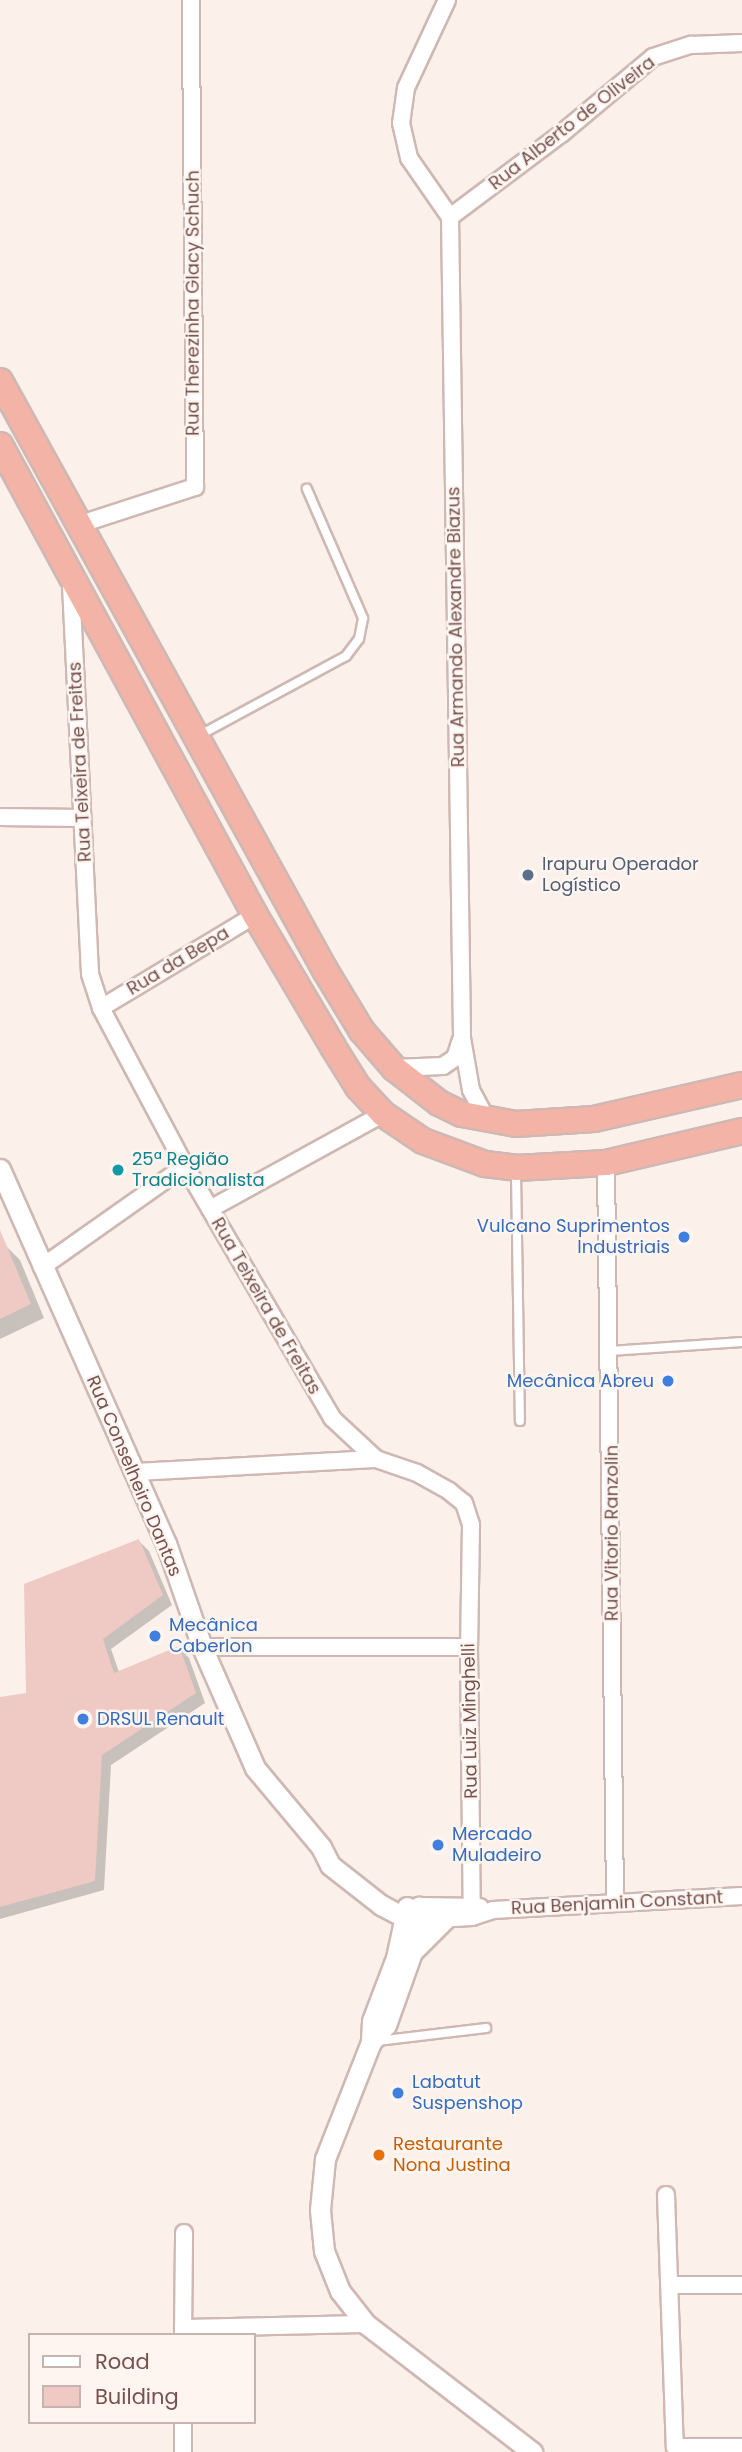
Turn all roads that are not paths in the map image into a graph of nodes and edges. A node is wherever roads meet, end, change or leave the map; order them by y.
1 (191, 0) edge
2 (447, 0) edge
3 (742, 43) edge
4 (450, 216) junction
5 (0, 381) edge
6 (0, 445) edge
7 (307, 489) dead end
8 (82, 524) junction
9 (71, 576) junction
10 (198, 736) junction
11 (0, 817) edge
12 (82, 818) junction
13 (255, 915) junction
14 (101, 1008) junction
15 (462, 1038) junction
16 (394, 1068) junction
17 (742, 1085) edge
18 (383, 1114) junction
19 (487, 1120) junction
20 (742, 1130) edge
21 (606, 1163) junction
22 (185, 1166) junction
23 (516, 1168) junction
24 (0, 1169) edge
25 (210, 1209) junction
26 (42, 1267) junction
27 (742, 1342) edge
28 (610, 1351) junction
29 (520, 1420) dead end
30 (376, 1459) junction
31 (135, 1472) junction
32 (471, 1525) joint
33 (202, 1647) junction
34 (469, 1647) junction
35 (321, 1847) junction
36 (742, 1896) edge
37 (615, 1902) junction
38 (380, 1905) junction
39 (472, 1911) junction
40 (412, 1912) junction
41 (445, 1919) junction
42 (404, 1955) junction
43 (486, 2028) dead end
44 (371, 2042) junction
45 (666, 2195) dead end
46 (184, 2233) dead end
47 (670, 2285) junction
48 (742, 2285) edge
49 (366, 2324) junction
50 (183, 2331) edge
51 (183, 2424) edge
52 (742, 2447) edge
53 (183, 2452) edge
54 (532, 2452) edge

1 - 8 street, Rua Therezinha Glacy Schuch
2 - 4 street
3 - 4 street, Rua Alberto de Oliveira
4 - 15 street, Rua Armando Alexandre Biazus
5 - 8 highway
6 - 9 highway
7 - 10 lane
8 - 10 highway
9 - 12 street, Rua Teixeira de Freitas
9 - 13 highway
10 - 16 highway
11 - 12 street
12 - 14 street, Rua Teixeira de Freitas
13 - 14 street, Rua da Bepa
13 - 18 highway
14 - 22 street, Rua Teixeira de Freitas
15 - 16 street
15 - 19 street, Rua Armando Alexandre Biazus
16 - 19 highway
17 - 19 highway
18 - 23 highway
18 - 25 street
20 - 21 highway
21 - 23 highway
21 - 28 street, Rua Vitorio Ranzolin
22 - 25 street, Rua Teixeira de Freitas
22 - 26 street
23 - 29 lane
24 - 26 street, Rua Conselheiro Dantas
25 - 30 street, Rua Teixeira de Freitas
26 - 31 street, Rua Conselheiro Dantas
27 - 28 lane
28 - 37 street, Rua Vitorio Ranzolin
30 - 31 street
30 - 32 street, Rua Teixeira de Freitas
31 - 33 street, Rua Conselheiro Dantas
32 - 34 street, Rua Luiz Minghelli
33 - 34 street
33 - 35 street, Rua Conselheiro Dantas
34 - 39 street, Rua Luiz Minghelli
35 - 38 street, Rua Conselheiro Dantas
35 - 40 street, Rua Conselheiro Dantas
36 - 37 street, Rua Benjamin Constant
37 - 39 street, Rua Benjamin Constant
38 - 40 street, Rua Conselheiro Dantas
38 - 42 street
39 - 40 street, Rua Benjamin Constant
39 - 41 street, Rua Benjamin Constant
40 - 41 street, Rua Benjamin Constant
40 - 42 street
41 - 42 street
42 - 44 street
43 - 44 lane
44 - 49 street
45 - 47 street
46 - 50 street
47 - 48 street
47 - 52 street
49 - 50 street
49 - 54 street
51 - 53 street

